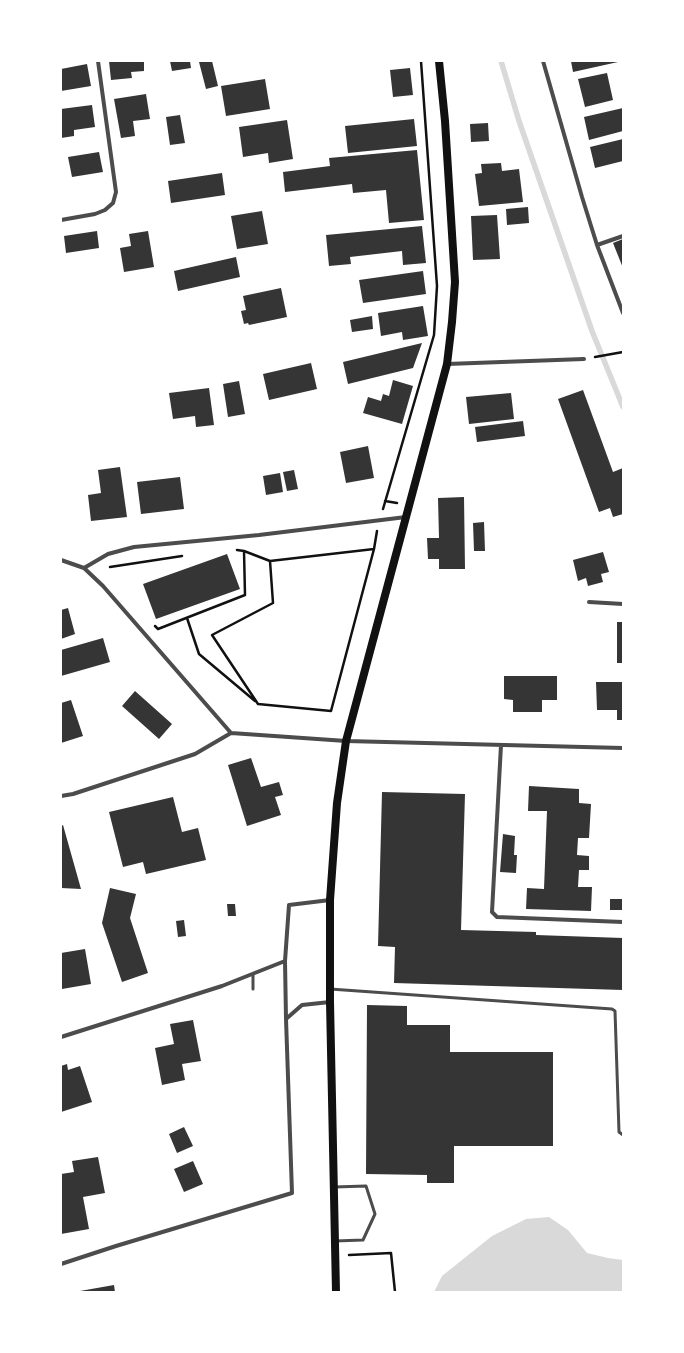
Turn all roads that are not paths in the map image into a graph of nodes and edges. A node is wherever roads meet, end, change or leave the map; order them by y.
1 (98, 61) edge
2 (439, 61) edge
3 (543, 61) edge
4 (61, 220) edge
5 (623, 236) edge
6 (597, 245) junction
7 (623, 313) edge
8 (584, 360) dead end
9 (447, 364) junction
10 (406, 517) junction
11 (61, 560) edge
12 (84, 568) junction
13 (589, 602) dead end
14 (623, 604) edge
15 (231, 733) junction
16 (346, 741) junction
17 (500, 745) junction
18 (623, 748) edge
19 (61, 796) edge
20 (330, 900) junction
21 (623, 922) edge
22 (285, 961) junction
23 (253, 974) junction
24 (253, 989) dead end
25 (330, 989) junction
26 (330, 1002) junction
27 (286, 1019) junction
28 (61, 1036) edge
29 (623, 1135) edge
30 (334, 1187) junction
31 (335, 1242) junction
32 (61, 1264) edge
33 (336, 1292) edge

1 - 4 street
2 - 9 main road
3 - 6 street
5 - 6 street
6 - 7 street
8 - 9 street
9 - 10 main road
10 - 12 street
10 - 16 main road
11 - 12 street
12 - 15 street
13 - 14 street
15 - 16 street
15 - 19 street
16 - 17 street
16 - 20 main road
17 - 18 street
17 - 21 street
20 - 22 street
20 - 25 main road
22 - 23 street
22 - 27 street
23 - 24 lane
23 - 28 street
25 - 26 main road
25 - 29 lane
26 - 27 street
26 - 30 main road
27 - 32 street
30 - 31 main road
30 - 31 lane
31 - 33 main road

